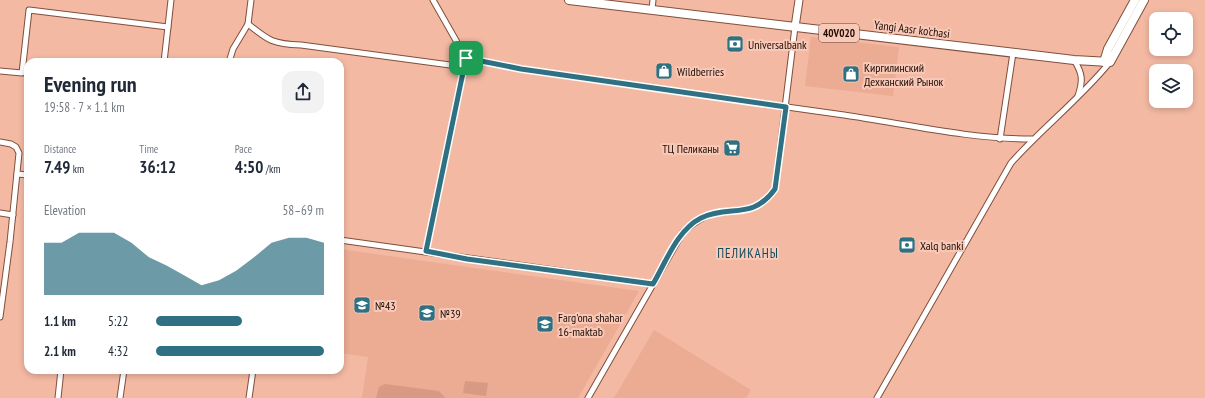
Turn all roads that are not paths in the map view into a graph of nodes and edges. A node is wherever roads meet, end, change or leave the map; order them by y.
1 (172, 0) edge
2 (251, 0) edge
3 (433, 0) edge
4 (569, 0) edge
5 (653, 0) edge
6 (799, 0) edge
7 (1135, 0) edge
8 (1144, 0) edge
9 (652, 9) junction
10 (248, 24) junction
11 (168, 27) junction
12 (795, 27) junction
13 (1013, 53) junction
14 (1109, 57) junction
15 (164, 58) edge
16 (230, 58) edge
17 (466, 58) junction
18 (1074, 60) junction
19 (464, 67) junction
20 (0, 71) edge
21 (1077, 99) junction
22 (786, 107) junction
23 (1000, 139) junction
24 (1032, 139) junction
25 (0, 142) edge
26 (17, 174) junction
27 (24, 175) edge
28 (0, 213) edge
29 (13, 215) junction
30 (344, 241) edge
31 (426, 251) junction
32 (653, 284) junction
33 (2, 285) edge
34 (0, 317) edge
35 (60, 374) edge
36 (123, 374) edge
37 (252, 374) edge
38 (58, 398) edge
39 (120, 398) edge
40 (249, 398) edge
41 (588, 398) edge
42 (877, 398) edge

1 - 11 street
2 - 10 street
3 - 17 street
4 - 9 main road, Yangi Aasr ko'chasi / 40V020
5 - 9 street
6 - 12 street
7 - 14 main road
8 - 14 main road
9 - 12 main road, Yangi Aasr ko'chasi / 40V020
10 - 16 street
10 - 19 street
11 - 15 street
11 - 20 street
12 - 13 main road, Yangi Aasr ko'chasi / 40V020
12 - 22 street
13 - 18 main road, Yangi Aasr ko'chasi / 40V020
13 - 23 street
14 - 18 main road, Yangi Aasr ko'chasi / 40V020
14 - 21 street
17 - 19 street
17 - 22 street
18 - 21 street
19 - 31 street
21 - 24 street
22 - 23 street
22 - 32 street
23 - 24 street
24 - 42 street
25 - 26 street
26 - 27 street
26 - 29 street
28 - 29 street
29 - 33 street
30 - 31 street
31 - 32 street
32 - 41 street
33 - 34 street
35 - 38 street
36 - 39 street
37 - 40 street

